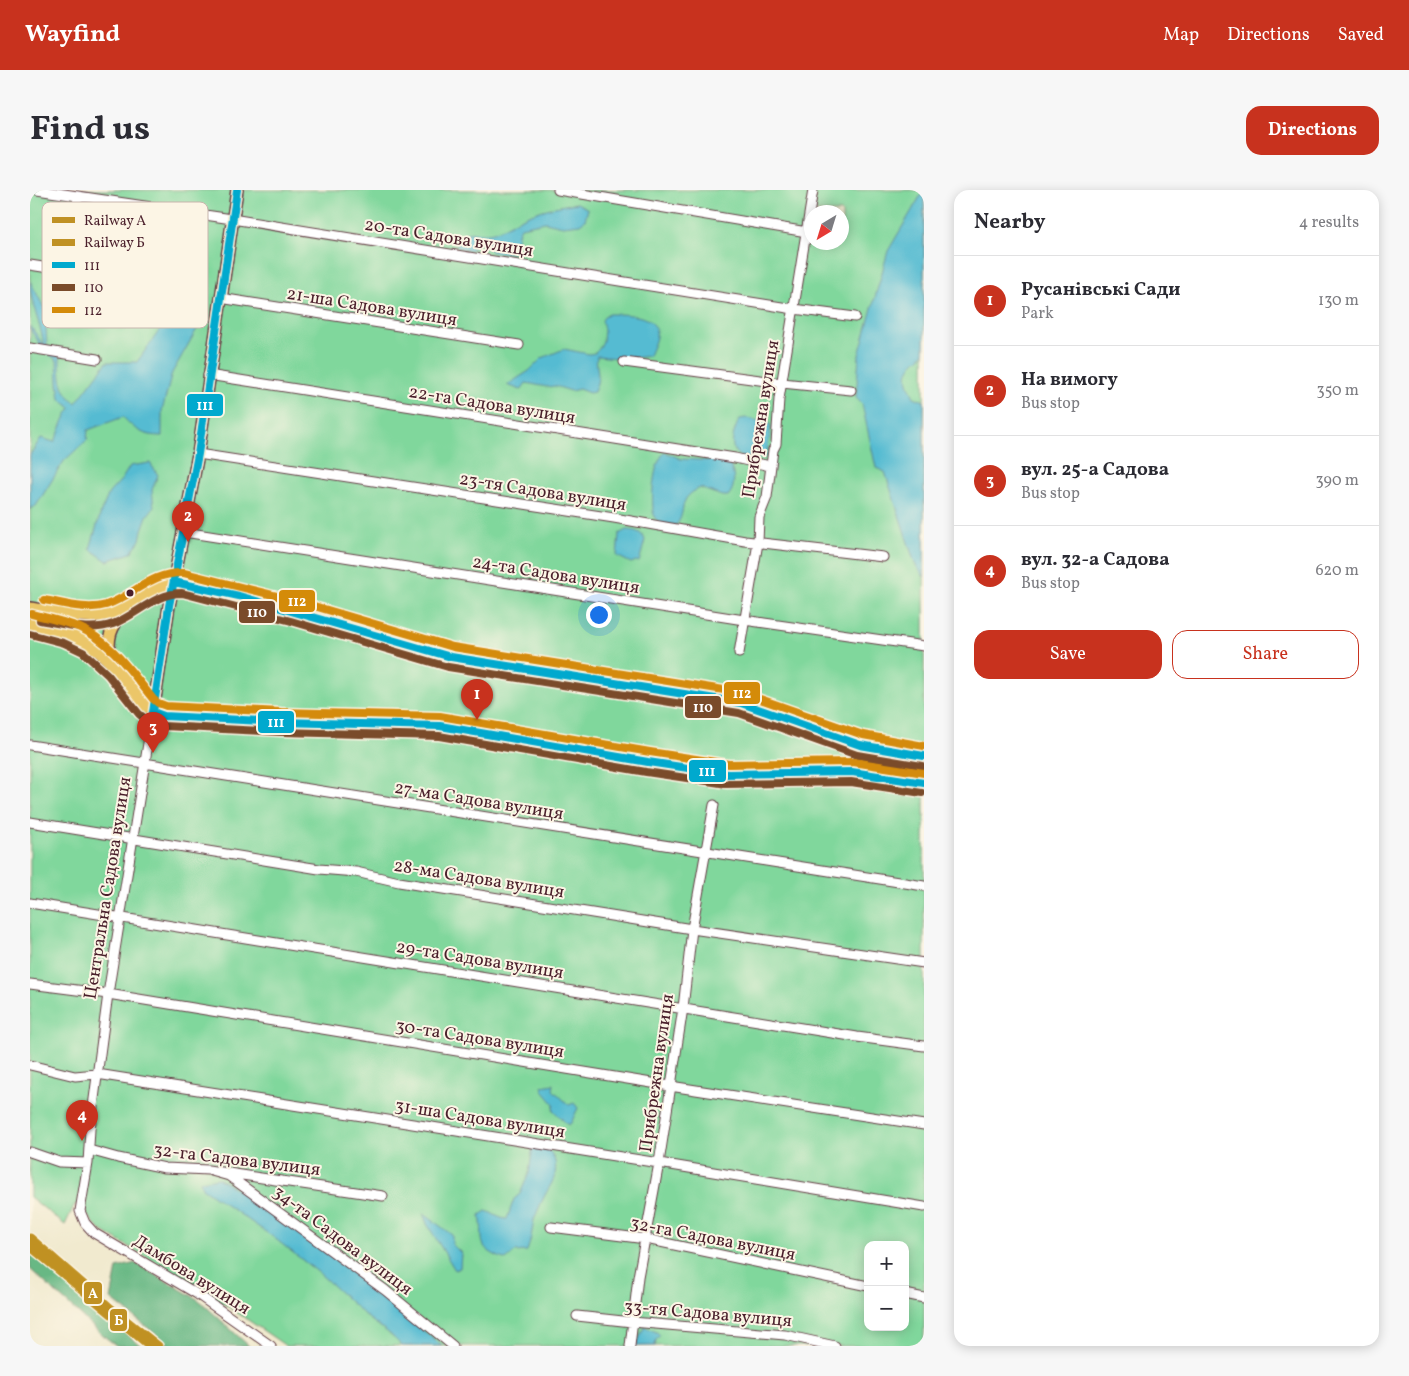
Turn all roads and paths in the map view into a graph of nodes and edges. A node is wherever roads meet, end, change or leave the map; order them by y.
1 (36, 190) edge
2 (237, 190) edge
3 (558, 190) edge
4 (813, 190) edge
5 (78, 196) junction
6 (77, 202) edge
7 (118, 202) edge
8 (811, 205) edge
9 (208, 215) edge
10 (232, 219) junction
11 (804, 231) edge
12 (804, 250) edge
13 (220, 298) junction
14 (794, 309) junction
15 (855, 317) dead end
16 (519, 346) dead end
17 (30, 348) edge
18 (97, 359) dead end
19 (624, 362) dead end
20 (208, 375) junction
21 (782, 383) junction
22 (851, 390) dead end
23 (198, 454) junction
24 (770, 466) junction
25 (184, 532) junction
26 (758, 543) junction
27 (883, 557) dead end
28 (174, 582) junction
29 (128, 605) junction
30 (30, 608) edge
31 (744, 620) junction
32 (30, 624) edge
33 (924, 646) edge
34 (739, 653) dead end
35 (111, 663) junction
36 (153, 712) junction
37 (30, 745) edge
38 (924, 756) edge
39 (145, 764) junction
40 (924, 784) edge
41 (714, 805) dead end
42 (30, 822) edge
43 (132, 840) junction
44 (706, 852) junction
45 (924, 886) edge
46 (30, 903) edge
47 (120, 917) junction
48 (692, 929) junction
49 (924, 963) edge
50 (30, 984) edge
51 (108, 994) junction
52 (683, 1008) junction
53 (924, 1046) edge
54 (30, 1066) edge
55 (97, 1074) junction
56 (670, 1086) junction
57 (924, 1126) edge
58 (89, 1150) junction
59 (30, 1152) edge
60 (88, 1163) junction
61 (659, 1163) junction
62 (208, 1170) junction
63 (383, 1196) dead end
64 (924, 1207) edge
65 (551, 1227) dead end
66 (94, 1233) joint
67 (646, 1239) junction
68 (864, 1285) edge
69 (909, 1295) edge
70 (924, 1298) edge
71 (577, 1316) dead end
72 (632, 1322) junction
73 (271, 1346) edge
74 (453, 1346) edge
75 (630, 1346) edge
76 (834, 1346) edge

1 - 5 street, 20-та Садова вулиця
2 - 10 main road, Центральна Садова вулиця
3 - 11 street
4 - 8 street, Прибрежна вулиця
5 - 6 street
5 - 7 street, 20-та Садова вулиця
9 - 10 street, 20-та Садова вулиця
10 - 13 main road, Центральна Садова вулиця
10 - 14 street, 20-та Садова вулиця
12 - 14 street, Прибрежна вулиця
13 - 16 street, 21-ша Садова вулиця
13 - 20 main road, Центральна Садова вулиця
14 - 15 street, 20-та Садова вулиця
14 - 21 street, Прибрежна вулиця
17 - 18 street
19 - 21 street
20 - 23 main road, Центральна Садова вулиця
20 - 24 street, 22-га Садова вулиця
21 - 22 street
21 - 24 street, Прибрежна вулиця
23 - 25 main road, Центральна Садова вулиця
23 - 26 street, 23-тя Садова вулиця
24 - 26 street, Прибрежна вулиця
25 - 28 main road, Центральна Садова вулиця
25 - 31 street, 24-та Садова вулиця
26 - 27 street, 23-тя Садова вулиця
26 - 31 street, Прибрежна вулиця
28 - 29 main road
28 - 36 main road, Центральна Садова вулиця
28 - 38 main road
29 - 30 main road
29 - 35 main road
31 - 33 street, 24-та Садова вулиця
31 - 34 street, Прибрежна вулиця
32 - 35 main road
35 - 36 main road
36 - 39 street, Центральна Садова вулиця
36 - 40 main road
37 - 39 street, 27-ма Садова вулиця
39 - 43 street, Центральна Садова вулиця
39 - 44 street, 27-ма Садова вулиця
41 - 44 street, Прибрежна вулиця
42 - 43 street, 28-ма Садова вулиця
43 - 47 street, Центральна Садова вулиця
43 - 48 street, 28-ма Садова вулиця
44 - 45 street, 27-ма Садова вулиця
44 - 48 street, Прибрежна вулиця
46 - 47 street, 29-та Садова вулиця
47 - 51 street, Центральна Садова вулиця
47 - 52 street, 29-та Садова вулиця
48 - 49 street, 28-ма Садова вулиця
48 - 52 street, Прибрежна вулиця
50 - 51 street, 30-та Садова вулиця
51 - 55 street, Центральна Садова вулиця
51 - 56 street, 30-та Садова вулиця
52 - 53 street, 29-та Садова вулиця
52 - 56 street, Прибрежна вулиця
54 - 55 street, 31-ша Садова вулиця
55 - 58 street, Центральна Садова вулиця
55 - 61 street, 31-ша Садова вулиця
56 - 57 street, 30-та Садова вулиця
56 - 61 street, Прибрежна вулиця
58 - 60 street, Центральна Садова вулиця
58 - 62 street, 32-га Садова вулиця
59 - 60 street
60 - 66 street, Центральна Садова вулиця
61 - 64 street, 31-ша Садова вулиця
61 - 67 street, Прибрежна вулиця
62 - 63 street, 32-га Садова вулиця
62 - 74 street, 34-та Садова вулиця
65 - 67 street, 32-га Садова вулиця
66 - 73 street, Дамбова вулиця
67 - 68 street, 32-га Садова вулиця
67 - 72 street, Прибрежна вулиця
69 - 70 street
71 - 72 street, 33-тя Садова вулиця
72 - 75 street, Прибрежна вулиця
72 - 76 street, 33-тя Садова вулиця

